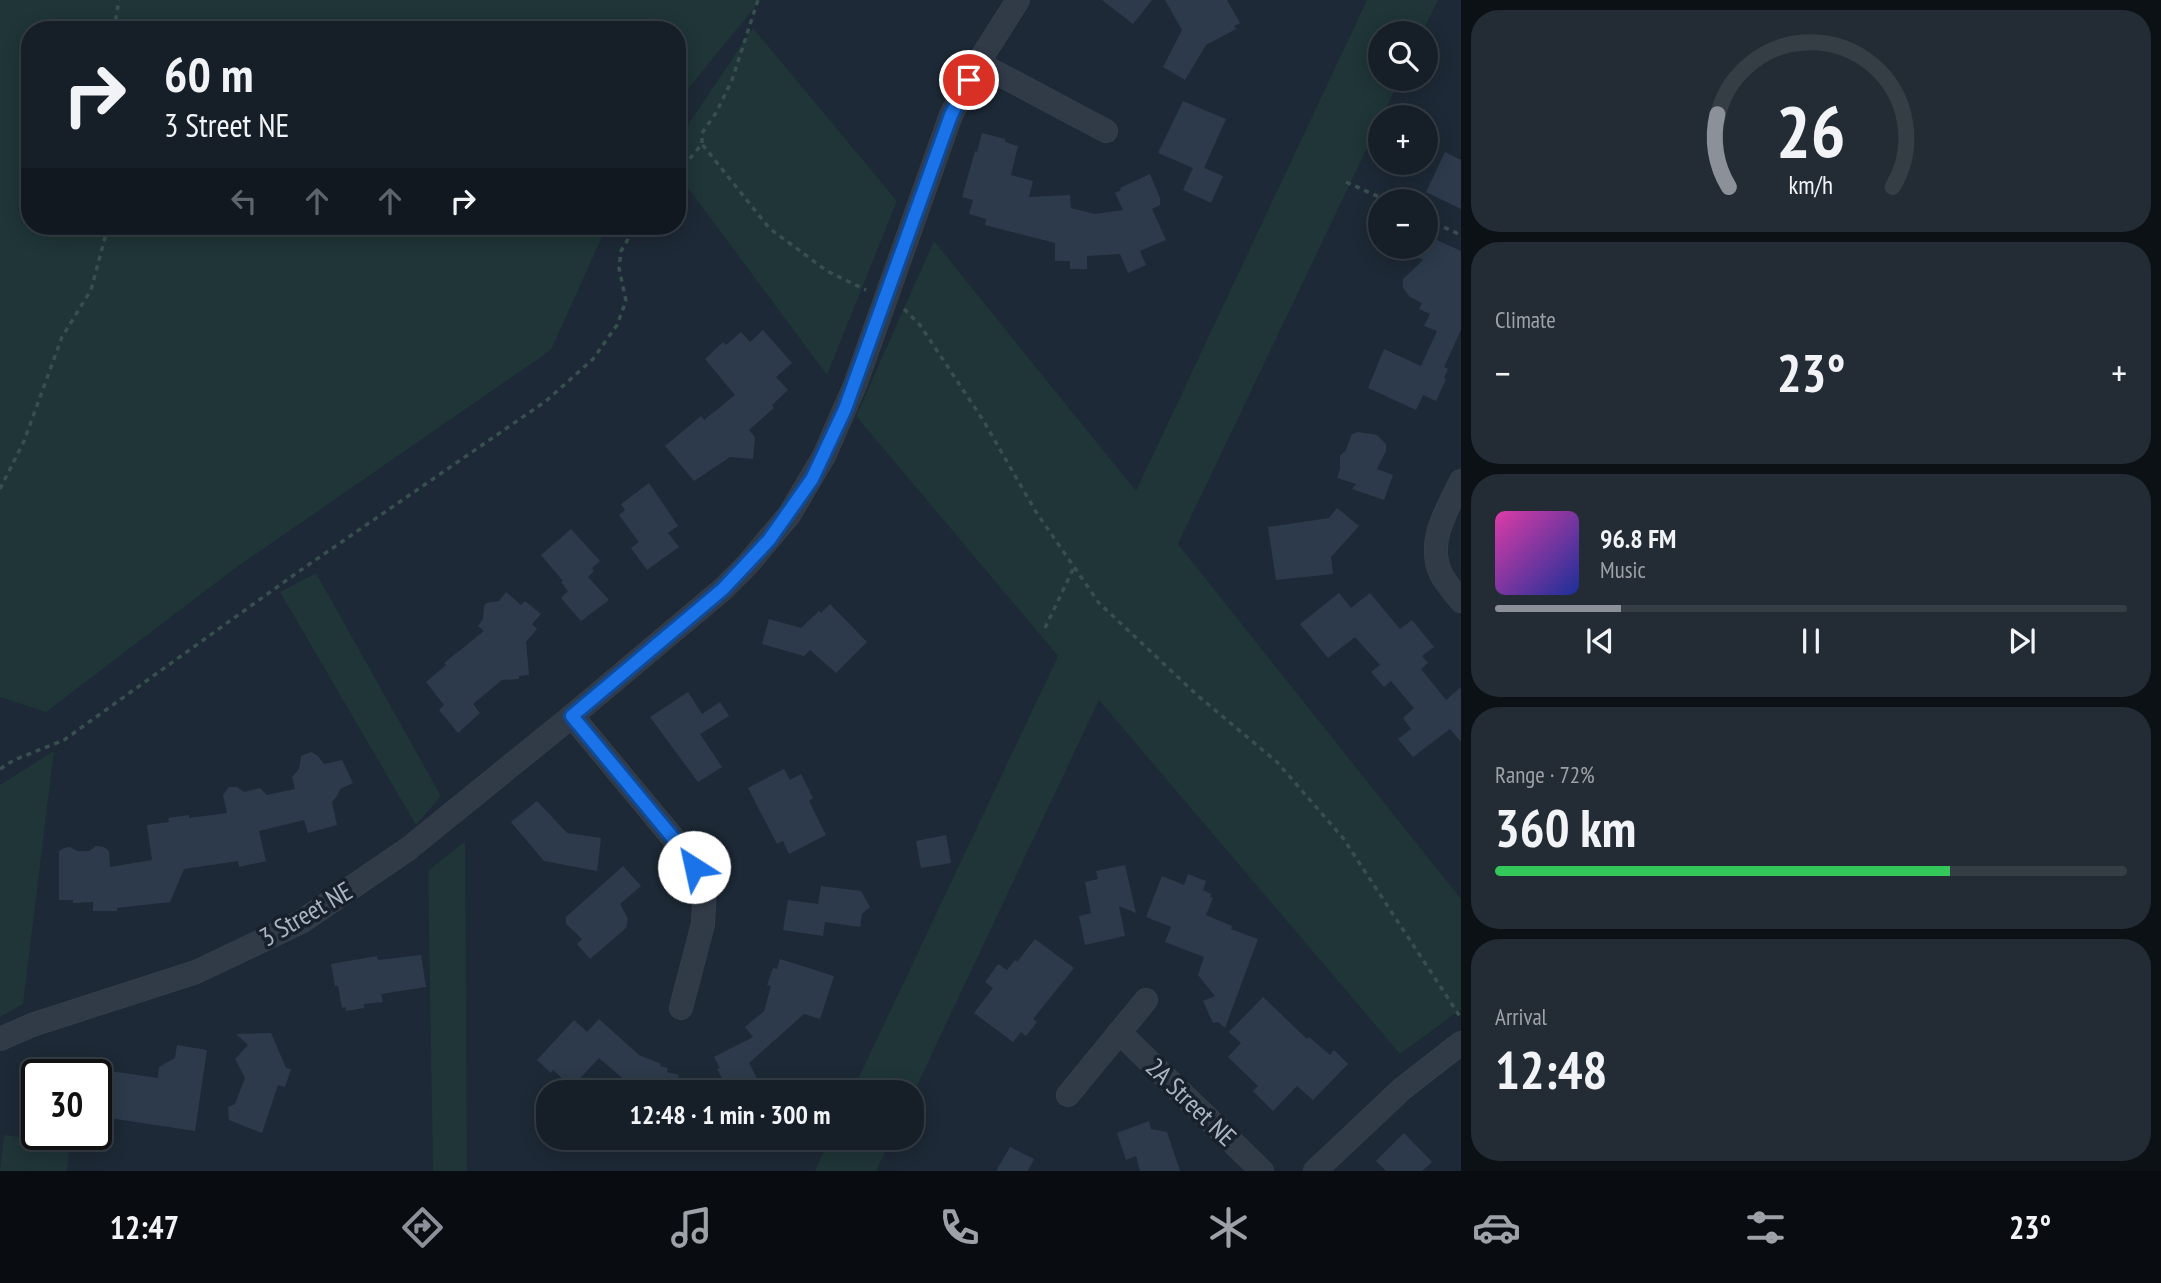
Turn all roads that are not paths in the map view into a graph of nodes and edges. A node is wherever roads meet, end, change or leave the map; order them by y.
1 (1018, 0) edge
2 (978, 63) junction
3 (1106, 131) dead end
4 (1461, 481) edge
5 (1461, 601) edge
6 (572, 716) junction
7 (1146, 1000) dead end
8 (681, 1008) dead end
9 (1119, 1032) junction
10 (0, 1039) edge
11 (1461, 1043) edge
12 (1068, 1095) dead end
13 (1262, 1171) edge
14 (1315, 1171) edge

1 - 2 street, 3 Street NE
2 - 3 street
2 - 6 street, 3 Street NE
4 - 5 street
6 - 8 street
6 - 10 street, 3 Street NE
7 - 9 street
9 - 12 street
9 - 13 street, 2A Street NE
11 - 14 street

